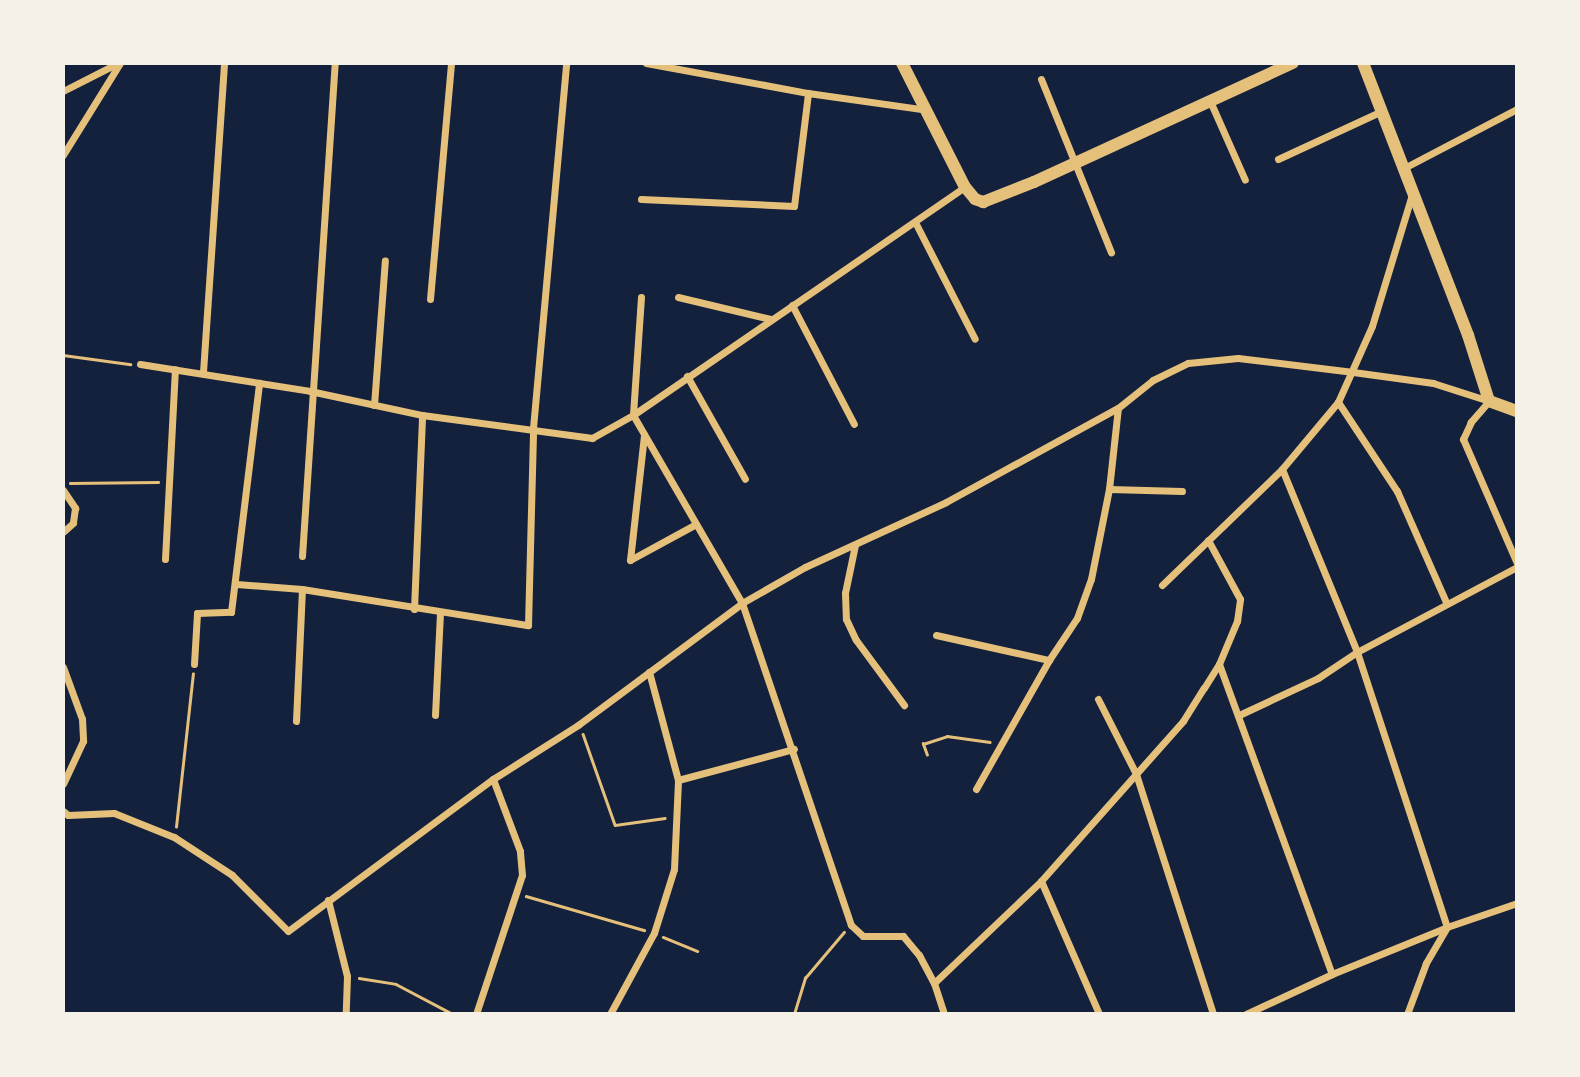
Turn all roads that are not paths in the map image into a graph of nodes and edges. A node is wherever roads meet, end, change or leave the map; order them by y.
1 (120, 63) edge
2 (224, 63) edge
3 (335, 63) edge
4 (451, 63) edge
5 (566, 63) edge
6 (646, 63) edge
7 (902, 63) edge
8 (1293, 63) edge
9 (1363, 63) edge
10 (1041, 79) dead end
11 (63, 91) edge
12 (808, 93) junction
13 (1210, 101) junction
14 (928, 110) junction
15 (1382, 111) junction
16 (1517, 111) edge
17 (63, 155) edge
18 (1279, 159) dead end
19 (1075, 162) junction
20 (1404, 168) junction
21 (1245, 180) dead end
22 (965, 187) junction
23 (1413, 190) junction
24 (641, 199) dead end
25 (915, 222) junction
26 (1111, 252) dead end
27 (385, 260) dead end
28 (641, 297) dead end
29 (678, 297) dead end
30 (430, 299) dead end
31 (792, 304) junction
32 (770, 319) junction
33 (975, 339) dead end
34 (140, 364) road end
35 (175, 369) junction
36 (203, 372) junction
37 (1353, 372) junction
38 (687, 376) junction
39 (259, 383) junction
40 (310, 391) junction
41 (1489, 401) junction
42 (1338, 402) junction
43 (374, 405) junction
44 (1118, 408) junction
45 (1517, 411) edge
46 (422, 415) junction
47 (632, 415) junction
48 (854, 424) dead end
49 (533, 428) junction
50 (644, 435) junction
51 (1282, 469) junction
52 (745, 479) dead end
53 (1109, 489) junction
54 (63, 490) edge
55 (1182, 491) dead end
56 (696, 524) junction
57 (63, 532) edge
58 (1208, 540) junction
59 (855, 545) junction
60 (302, 556) dead end
61 (165, 559) dead end
62 (1517, 565) edge
63 (236, 584) junction
64 (1163, 584) dead end
65 (302, 589) junction
66 (1446, 602) junction
67 (742, 603) junction
68 (414, 609) junction
69 (440, 612) junction
70 (936, 635) dead end
71 (1357, 652) junction
72 (1049, 660) junction
73 (194, 664) road end
74 (1219, 664) junction
75 (63, 667) edge
76 (649, 672) junction
77 (1098, 699) dead end
78 (904, 705) dead end
79 (435, 715) dead end
80 (1239, 715) junction
81 (296, 721) dead end
82 (793, 749) junction
83 (1136, 775) junction
84 (493, 779) junction
85 (678, 780) junction
86 (63, 784) edge
87 (976, 789) dead end
88 (63, 811) edge
89 (1041, 881) junction
90 (328, 900) junction
91 (1517, 903) edge
92 (1447, 927) junction
93 (1332, 974) junction
94 (934, 983) junction
95 (346, 1014) edge
96 (476, 1014) edge
97 (610, 1014) edge
98 (944, 1014) edge
99 (1098, 1014) edge
100 (1213, 1014) edge
101 (1246, 1014) edge
102 (1407, 1014) edge

1 - 11 street
1 - 17 street
2 - 36 street
3 - 40 street
4 - 30 street
5 - 49 street
6 - 12 street
7 - 14 street
8 - 13 street
9 - 15 street
10 - 19 street
12 - 14 street
12 - 24 street
13 - 19 street
13 - 21 street
14 - 22 street
15 - 18 street
15 - 20 street
16 - 20 street
19 - 22 street
19 - 26 street
20 - 23 street
22 - 25 street
23 - 37 street
23 - 41 street
25 - 31 street
25 - 33 street
27 - 43 street
28 - 47 street
29 - 32 street
31 - 32 street
31 - 48 street
32 - 38 street
34 - 35 street
35 - 36 street
35 - 61 street
36 - 39 street
37 - 41 street
37 - 42 street
37 - 44 street
38 - 47 street
38 - 52 street
39 - 40 street
39 - 63 street
40 - 43 street
40 - 60 street
41 - 45 street
41 - 62 street
42 - 51 street
42 - 66 street
43 - 46 street
44 - 53 street
44 - 59 street
46 - 49 street
46 - 68 street
47 - 49 street
47 - 50 street
49 - 69 street
50 - 56 street
50 - 56 street
51 - 58 street
51 - 71 street
53 - 55 street
53 - 72 street
54 - 57 street
56 - 67 street
58 - 64 street
58 - 74 street
59 - 67 street
59 - 78 street
62 - 66 street
63 - 65 street
63 - 73 street
65 - 68 street
65 - 81 street
66 - 71 street
67 - 76 street
67 - 82 street
68 - 69 street
69 - 79 street
70 - 72 street
71 - 80 street
71 - 92 street
72 - 87 street
74 - 80 street
74 - 83 street
75 - 86 street
76 - 84 street
76 - 85 street
77 - 83 street
80 - 93 street
82 - 85 street
82 - 94 street
83 - 89 street
83 - 100 street
84 - 90 street
84 - 96 street
85 - 97 street
88 - 90 street
89 - 94 street
89 - 99 street
90 - 95 street
91 - 92 street
92 - 93 street
92 - 102 street
93 - 101 street
94 - 98 street

